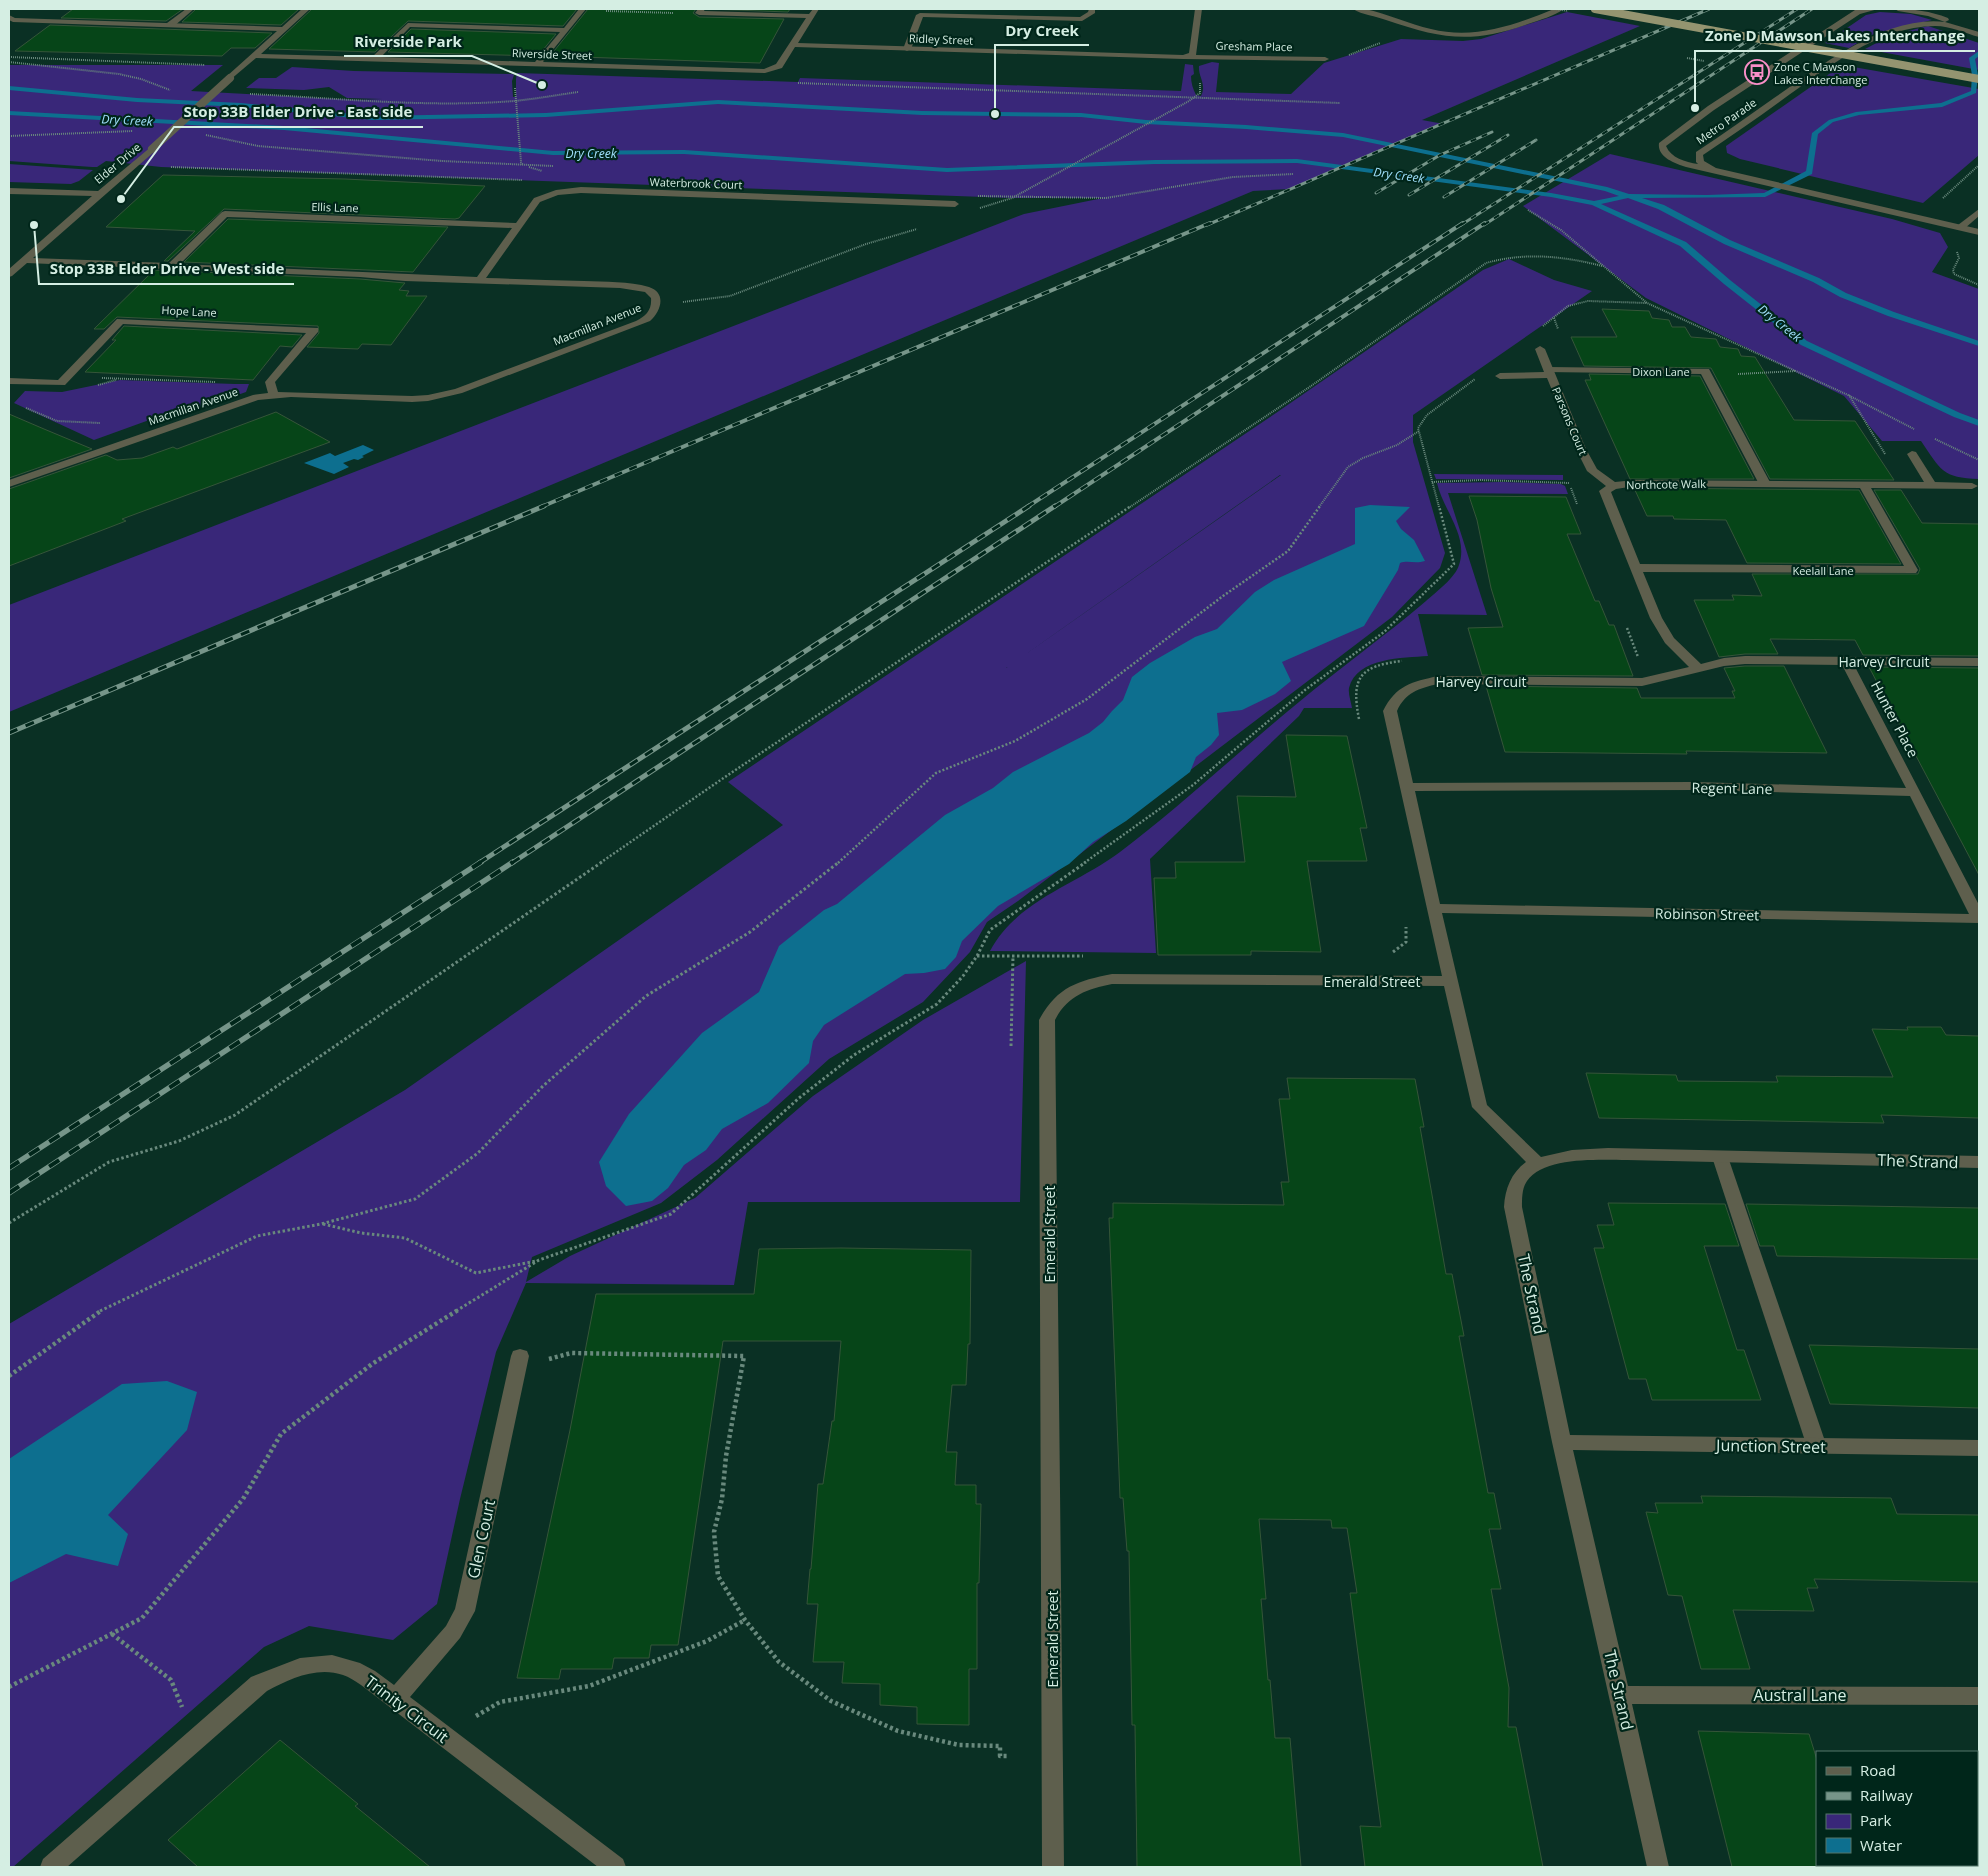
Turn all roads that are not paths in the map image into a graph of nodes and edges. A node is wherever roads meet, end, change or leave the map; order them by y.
1 (13, 9) edge
2 (190, 9) edge
3 (306, 9) edge
4 (583, 9) edge
5 (816, 9) edge
6 (1092, 9) edge
7 (1199, 9) edge
8 (1357, 9) edge
9 (1560, 9) edge
10 (1595, 9) edge
11 (1874, 9) edge
12 (1898, 9) edge
13 (700, 11) edge
14 (9, 12) edge
15 (811, 16) junction
16 (9, 17) edge
17 (170, 25) junction
18 (1963, 28) junction
19 (284, 29) junction
20 (565, 30) junction
21 (1979, 35) edge
22 (793, 45) junction
23 (907, 49) junction
24 (256, 56) junction
25 (1183, 57) junction
26 (1325, 59) road end
27 (374, 60) junction
28 (537, 65) junction
29 (1979, 79) edge
30 (1713, 170) junction
31 (9, 191) edge
32 (98, 194) junction
33 (955, 204) dead end
34 (1979, 212) edge
35 (518, 226) junction
36 (1961, 228) junction
37 (1979, 232) edge
38 (24, 260) junction
39 (172, 266) junction
40 (9, 274) edge
41 (480, 280) junction
42 (1540, 349) dead end
43 (1550, 373) junction
44 (1500, 376) dead end
45 (9, 381) edge
46 (274, 394) junction
47 (1912, 454) dead end
48 (9, 484) edge
49 (1765, 484) junction
50 (1613, 486) junction
51 (1864, 486) junction
52 (1932, 486) junction
53 (1972, 486) dead end
54 (1636, 568) junction
55 (1846, 661) junction
56 (1979, 662) edge
57 (1699, 669) junction
58 (1408, 787) junction
59 (1915, 792) junction
60 (1434, 908) junction
61 (1979, 919) edge
62 (1450, 981) junction
63 (1720, 1157) junction
64 (1979, 1162) edge
65 (1538, 1164) junction
66 (518, 1362) road end
67 (1562, 1442) junction
68 (1817, 1446) junction
69 (1979, 1448) edge
70 (1620, 1695) junction
71 (1979, 1696) edge
72 (395, 1699) junction
73 (51, 1867) edge
74 (615, 1867) edge
75 (1053, 1867) edge
76 (1658, 1867) edge

1 - 14 street
2 - 17 street
3 - 19 street, Elder Drive
4 - 20 street
5 - 15 street, Riverside Street
6 - 23 street
7 - 25 street
8 - 9 street
10 - 29 main road, bridge
11 - 30 street
12 - 18 street
13 - 15 street
15 - 22 street, Riverside Street
16 - 17 street
17 - 19 street
18 - 21 street, Metro Parade
18 - 30 street, Metro Parade
19 - 24 street, Elder Drive
20 - 27 street
20 - 28 street
22 - 23 street, Ridley Street
22 - 28 street, Riverside Street
23 - 25 street, Ridley Street
24 - 27 street, Riverside Street
24 - 32 street, Elder Drive, bridge
25 - 26 street, Gresham Place
27 - 28 street, Riverside Street
30 - 36 street
31 - 32 street
32 - 38 street, Elder Drive
33 - 35 street, Waterbrook Court
34 - 36 street
35 - 39 street, Ellis Lane
35 - 41 street, Waterbrook Court
36 - 37 street
38 - 39 street, Macmillan Avenue
38 - 40 street, Elder Drive
39 - 41 street, Macmillan Avenue
41 - 46 street, Macmillan Avenue
42 - 43 street, Parsons Court
43 - 44 street, Parsons Court
43 - 49 street, Dixon Lane
43 - 50 street, Parsons Court
45 - 46 street, Hope Lane
46 - 48 street, Macmillan Avenue
47 - 52 street
49 - 50 street, Northcote Walk
49 - 51 street, Northcote Walk
50 - 54 street, Northcote Walk
51 - 52 street, Northcote Walk
51 - 54 street, Keelall Lane
52 - 53 street, Northcote Walk
54 - 57 street, Northcote Walk
55 - 56 street, Harvey Circuit
55 - 57 street, Harvey Circuit
55 - 59 street, Hunter Place
57 - 58 street, Harvey Circuit
58 - 59 street, Regent Lane
58 - 60 street, Harvey Circuit
59 - 61 street
60 - 61 street, Robinson Street
60 - 62 street, Harvey Circuit
62 - 65 street, Harvey Circuit
62 - 75 street, Emerald Street
63 - 64 street, The Strand
63 - 65 street, The Strand
63 - 68 street
65 - 67 street, The Strand
66 - 72 street, Glen Court
67 - 68 street, Junction Street
67 - 70 street, The Strand
68 - 69 street, Junction Street
70 - 71 street, Austral Lane
70 - 76 street, The Strand
72 - 73 street, Trinity Circuit
72 - 74 street, Trinity Circuit

